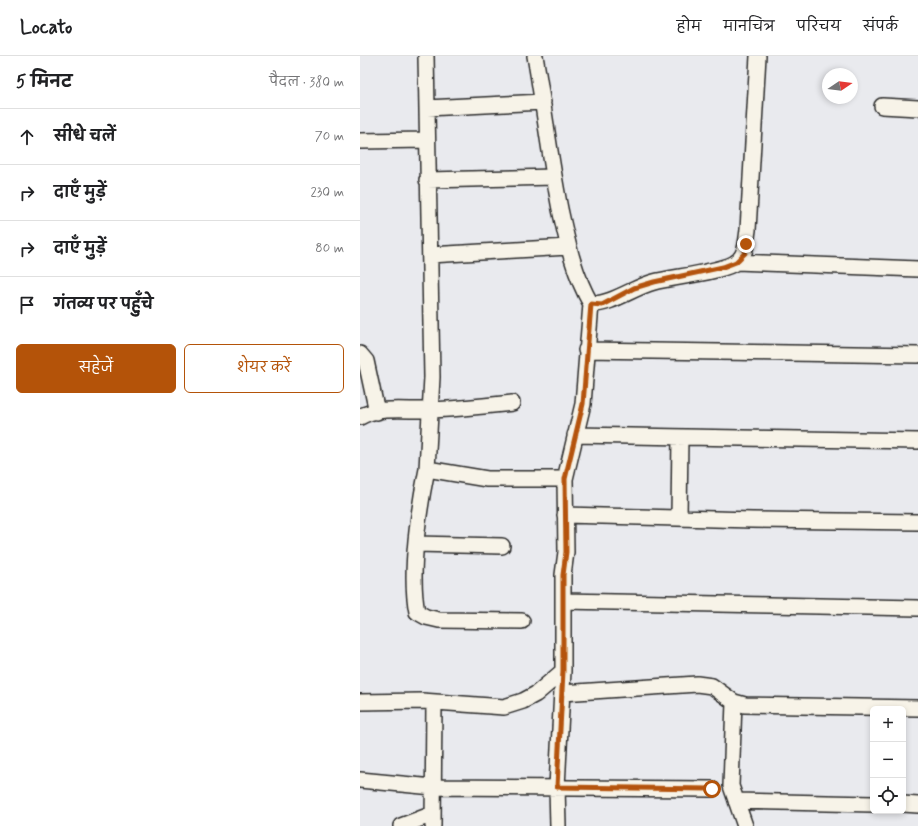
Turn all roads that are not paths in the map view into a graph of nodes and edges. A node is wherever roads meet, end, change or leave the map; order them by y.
1 (426, 56) edge
2 (534, 56) edge
3 (758, 56) edge
4 (543, 102) junction
5 (882, 106) dead end
6 (428, 108) junction
7 (918, 108) edge
8 (428, 140) junction
9 (360, 141) edge
10 (554, 177) junction
11 (427, 180) junction
12 (568, 247) junction
13 (430, 255) junction
14 (736, 262) junction
15 (918, 268) edge
16 (591, 304) junction
17 (586, 350) junction
18 (360, 354) edge
19 (918, 355) edge
20 (512, 403) dead end
21 (430, 410) junction
22 (377, 412) junction
23 (360, 417) edge
24 (575, 435) junction
25 (680, 437) junction
26 (918, 441) edge
27 (427, 468) junction
28 (565, 479) junction
29 (565, 515) junction
30 (679, 518) junction
31 (918, 522) edge
32 (416, 544) junction
33 (502, 546) dead end
34 (563, 601) junction
35 (918, 608) edge
36 (522, 621) dead end
37 (563, 671) junction
38 (562, 693) junction
39 (360, 702) edge
40 (434, 702) junction
41 (734, 702) junction
42 (918, 708) edge
43 (360, 780) edge
44 (557, 787) junction
45 (433, 788) junction
46 (712, 789) dead end
47 (736, 801) junction
48 (870, 804) edge
49 (906, 804) edge
50 (918, 805) edge
51 (433, 820) edge
52 (401, 826) edge
53 (558, 826) edge
54 (746, 826) edge

1 - 6 street
2 - 4 street
3 - 14 street
4 - 6 street
4 - 10 street
5 - 7 street
6 - 8 street
8 - 9 street
8 - 11 street
10 - 11 street
10 - 12 street
11 - 13 street
12 - 13 street
12 - 16 street
13 - 21 street
14 - 15 street
14 - 16 street
16 - 17 street
17 - 19 street
17 - 24 street
18 - 22 street
20 - 21 street
21 - 22 street
21 - 27 street
22 - 23 street
24 - 25 street
24 - 28 street
25 - 26 street
25 - 30 street
27 - 28 street
27 - 32 street
28 - 29 street
29 - 30 street
29 - 34 street
30 - 31 street
32 - 33 street
32 - 36 street
34 - 35 street
34 - 37 street
37 - 38 street
37 - 40 street
38 - 41 street
38 - 44 street
39 - 40 street
40 - 45 street
41 - 42 street
41 - 47 street
43 - 45 street
44 - 45 street
44 - 46 street
44 - 53 street
45 - 51 street
47 - 48 street
47 - 54 street
49 - 50 street
51 - 52 street

